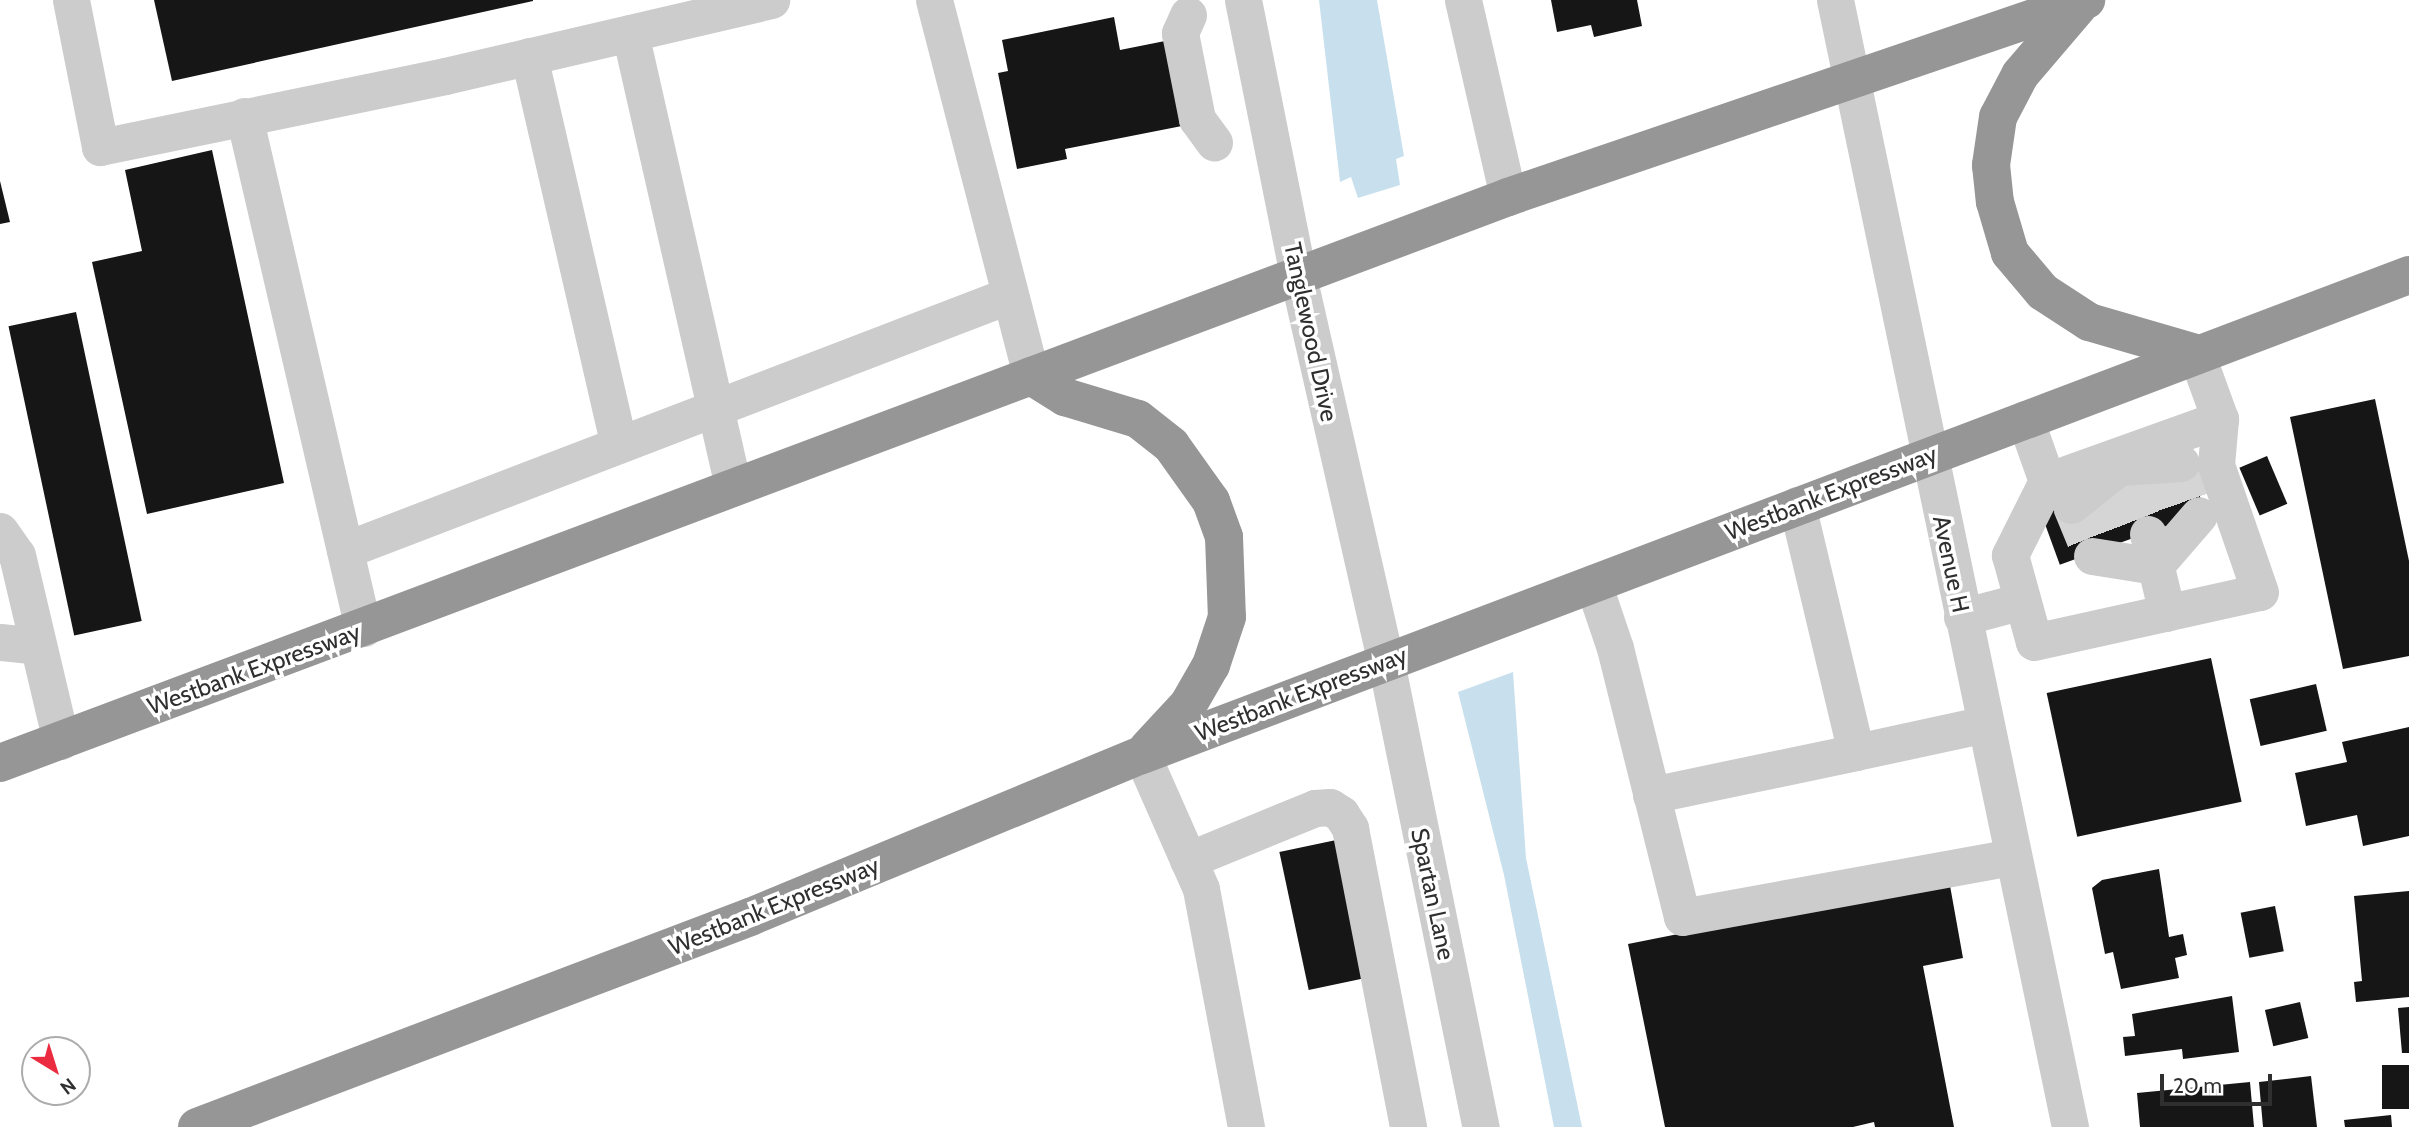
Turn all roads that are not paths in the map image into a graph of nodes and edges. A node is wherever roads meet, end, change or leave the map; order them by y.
1 (71, 0) edge
2 (771, 0) edge
3 (934, 0) edge
4 (1242, 0) edge
5 (1463, 0) edge
6 (1835, 0) edge
7 (2085, 0) edge
8 (1188, 15) dead end
9 (629, 33) junction
10 (529, 56) junction
11 (1852, 77) junction
12 (244, 116) junction
13 (1214, 142) dead end
14 (1508, 197) junction
15 (2409, 275) edge
16 (1297, 276) junction
17 (1010, 295) junction
18 (2196, 353) junction
19 (1031, 376) junction
20 (715, 408) junction
21 (2025, 419) junction
22 (2220, 419) junction
23 (618, 445) junction
24 (1928, 456) junction
25 (2114, 478) junction
26 (733, 487) junction
27 (1797, 505) junction
28 (0, 531) edge
29 (2147, 540) tunnel mouth
30 (345, 550) junction
31 (1593, 583) junction
32 (2022, 601) junction
33 (2167, 613) junction
34 (1962, 617) junction
35 (363, 628) junction
36 (0, 642) edge
37 (37, 646) junction
38 (1386, 662) junction
39 (1985, 724) junction
40 (61, 741) junction
41 (1856, 752) junction
42 (1142, 755) junction
43 (0, 763) edge
44 (1651, 795) junction
45 (2013, 857) junction
46 (1188, 860) junction
47 (197, 1127) edge
48 (1246, 1127) edge
49 (1408, 1127) edge
50 (1481, 1127) edge
51 (2070, 1127) edge

1 - 12 street
2 - 9 street
3 - 17 street
4 - 16 street, Tanglewood Drive
5 - 14 street
6 - 11 street, Avenue H
7 - 11 highway, Westbank Expressway
7 - 18 highway
8 - 13 street
9 - 10 street
9 - 20 street
10 - 12 street
10 - 23 street
11 - 14 highway, Westbank Expressway
11 - 24 street, Avenue H
12 - 30 street
14 - 16 highway, Westbank Expressway
15 - 18 highway, Westbank Expressway
16 - 19 highway, Westbank Expressway
16 - 38 street, Tanglewood Drive
17 - 19 street
17 - 20 street
18 - 21 highway, Westbank Expressway
18 - 22 street
19 - 26 highway, Westbank Expressway
19 - 42 highway
20 - 23 street
20 - 26 street
21 - 24 highway, Westbank Expressway
21 - 25 street
22 - 25 street
22 - 33 street
23 - 30 street
24 - 27 highway, Westbank Expressway
24 - 34 street, Avenue H
25 - 32 street
26 - 35 highway, Westbank Expressway
27 - 31 highway, Westbank Expressway
27 - 41 street
28 - 37 street
29 - 33 street
30 - 35 street
31 - 38 highway, Westbank Expressway
31 - 44 street
32 - 33 street
32 - 34 street
34 - 39 street, Avenue H
35 - 40 highway, Westbank Expressway
36 - 37 street
37 - 40 street
38 - 42 highway, Westbank Expressway
38 - 50 street, Spartan Lane
39 - 41 street
39 - 45 street, Avenue H
40 - 43 highway, Westbank Expressway
41 - 44 street
42 - 46 street
42 - 47 highway, Westbank Expressway
44 - 45 street
45 - 51 street, Avenue H
46 - 48 street
46 - 49 street

